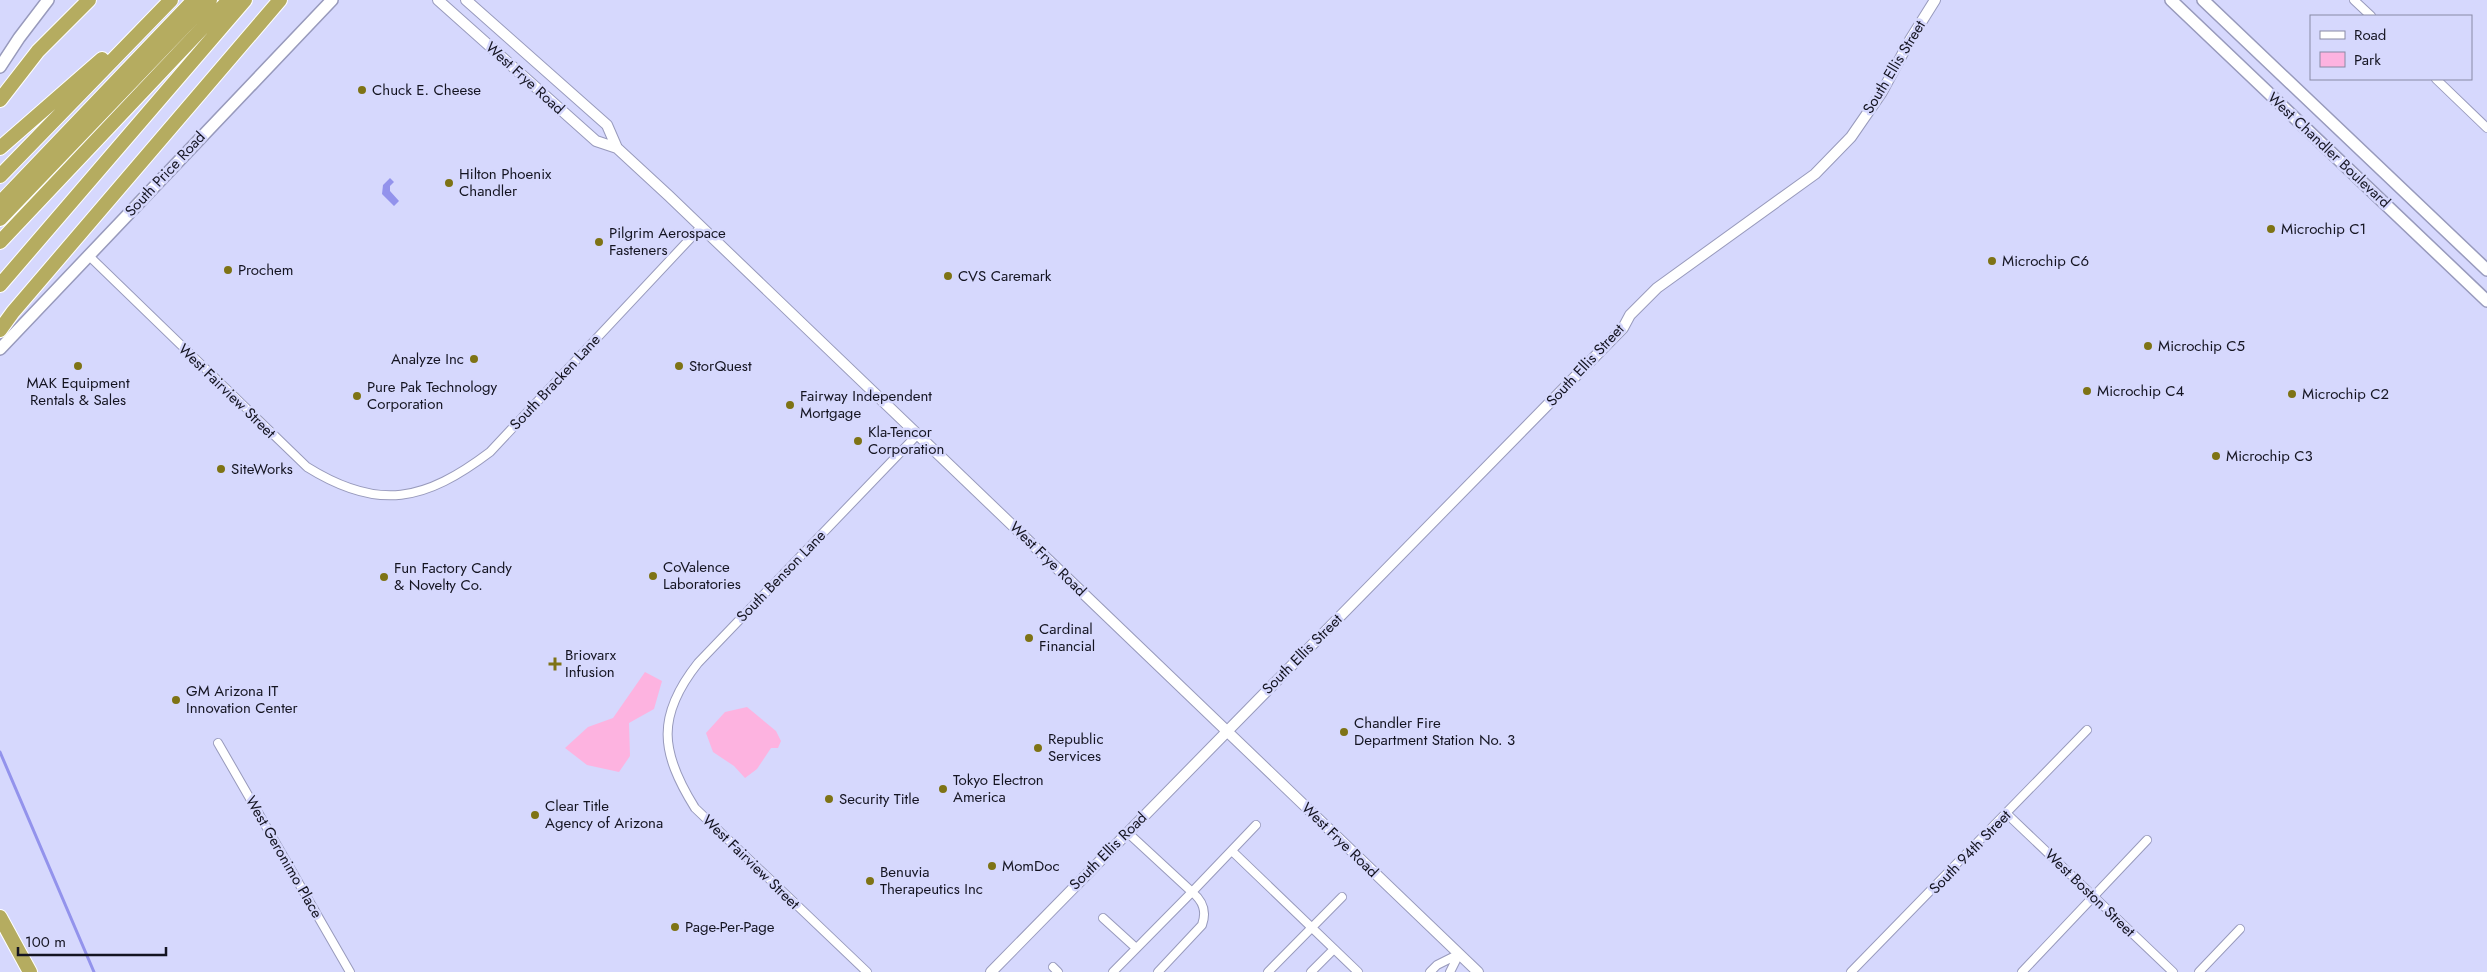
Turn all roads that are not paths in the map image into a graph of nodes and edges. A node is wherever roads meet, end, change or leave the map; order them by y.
1 (48, 0) edge
2 (89, 0) edge
3 (171, 0) edge
4 (194, 0) edge
5 (210, 0) edge
6 (229, 0) edge
7 (245, 0) edge
8 (280, 0) edge
9 (332, 0) edge
10 (438, 0) edge
11 (466, 0) edge
12 (1935, 0) edge
13 (2171, 0) edge
14 (2203, 0) edge
15 (2354, 0) edge
16 (2370, 15) edge
17 (490, 21) junction
18 (478, 35) junction
19 (0, 67) edge
20 (2437, 80) edge
21 (0, 100) edge
22 (2487, 128) edge
23 (0, 148) edge
24 (617, 148) junction
25 (2, 173) edge
26 (0, 203) edge
27 (0, 219) edge
28 (701, 227) junction
29 (0, 242) edge
30 (88, 255) junction
31 (2487, 270) edge
32 (0, 285) edge
33 (2486, 298) edge
34 (0, 330) edge
35 (0, 349) edge
36 (918, 434) junction
37 (384, 496) joint
38 (2087, 730) dead end
39 (1226, 731) junction
40 (667, 732) joint
41 (218, 743) dead end
42 (2007, 814) junction
43 (1256, 825) dead end
44 (1127, 832) junction
45 (2147, 840) dead end
46 (1232, 851) junction
47 (1192, 892) junction
48 (2094, 896) junction
49 (1342, 897) dead end
50 (0, 916) edge
51 (1103, 918) dead end
52 (1311, 927) junction
53 (2240, 928) dead end
54 (1136, 948) junction
55 (1334, 949) junction
56 (1459, 954) junction
57 (1116, 969) edge
58 (30, 972) edge
59 (350, 972) edge
60 (867, 972) edge
61 (991, 972) edge
62 (1125, 972) edge
63 (1158, 972) edge
64 (1268, 972) edge
65 (1311, 972) edge
66 (1358, 972) edge
67 (1430, 972) edge
68 (1450, 972) edge
69 (1478, 972) edge
70 (1851, 972) edge
71 (2022, 972) edge
72 (2173, 972) edge
73 (2199, 972) edge

1 - 19 main road
2 - 21 highway
3 - 23 highway
3 - 25 highway
4 - 26 highway
5 - 27 highway
6 - 29 highway
7 - 32 highway
8 - 34 highway
9 - 30 main road, South Price Road
10 - 18 street, West Frye Road
11 - 17 street, West Frye Road
12 - 39 street, South Ellis Street
13 - 33 main road, West Chandler Boulevard
14 - 31 main road, West Chandler Boulevard
15 - 16 street
17 - 18 street
17 - 24 street, West Frye Road
18 - 24 street, West Frye Road
20 - 22 street
24 - 28 street, West Frye Road
28 - 36 street, West Frye Road
28 - 37 street, South Bracken Lane
30 - 35 main road, South Price Road
30 - 37 street, West Fairview Street
36 - 39 street, West Frye Road
36 - 40 street, South Benson Lane
38 - 42 street, South 94th Street
39 - 44 street, South Ellis Road
39 - 56 street, West Frye Road
40 - 60 street, West Fairview Street
41 - 59 street, West Geronimo Place
42 - 48 street, West Boston Street
42 - 70 street, South 94th Street
43 - 46 street
44 - 47 street
44 - 61 street, South Ellis Road
45 - 48 street
46 - 47 street
46 - 52 street
47 - 54 street
47 - 63 street
48 - 71 street
48 - 72 street, West Boston Street
49 - 52 street
50 - 58 highway
51 - 54 street
52 - 55 street
52 - 64 street
53 - 73 street
54 - 57 street
55 - 65 street
55 - 66 street
56 - 67 street
56 - 68 street
56 - 69 street, West Frye Road
57 - 62 street

